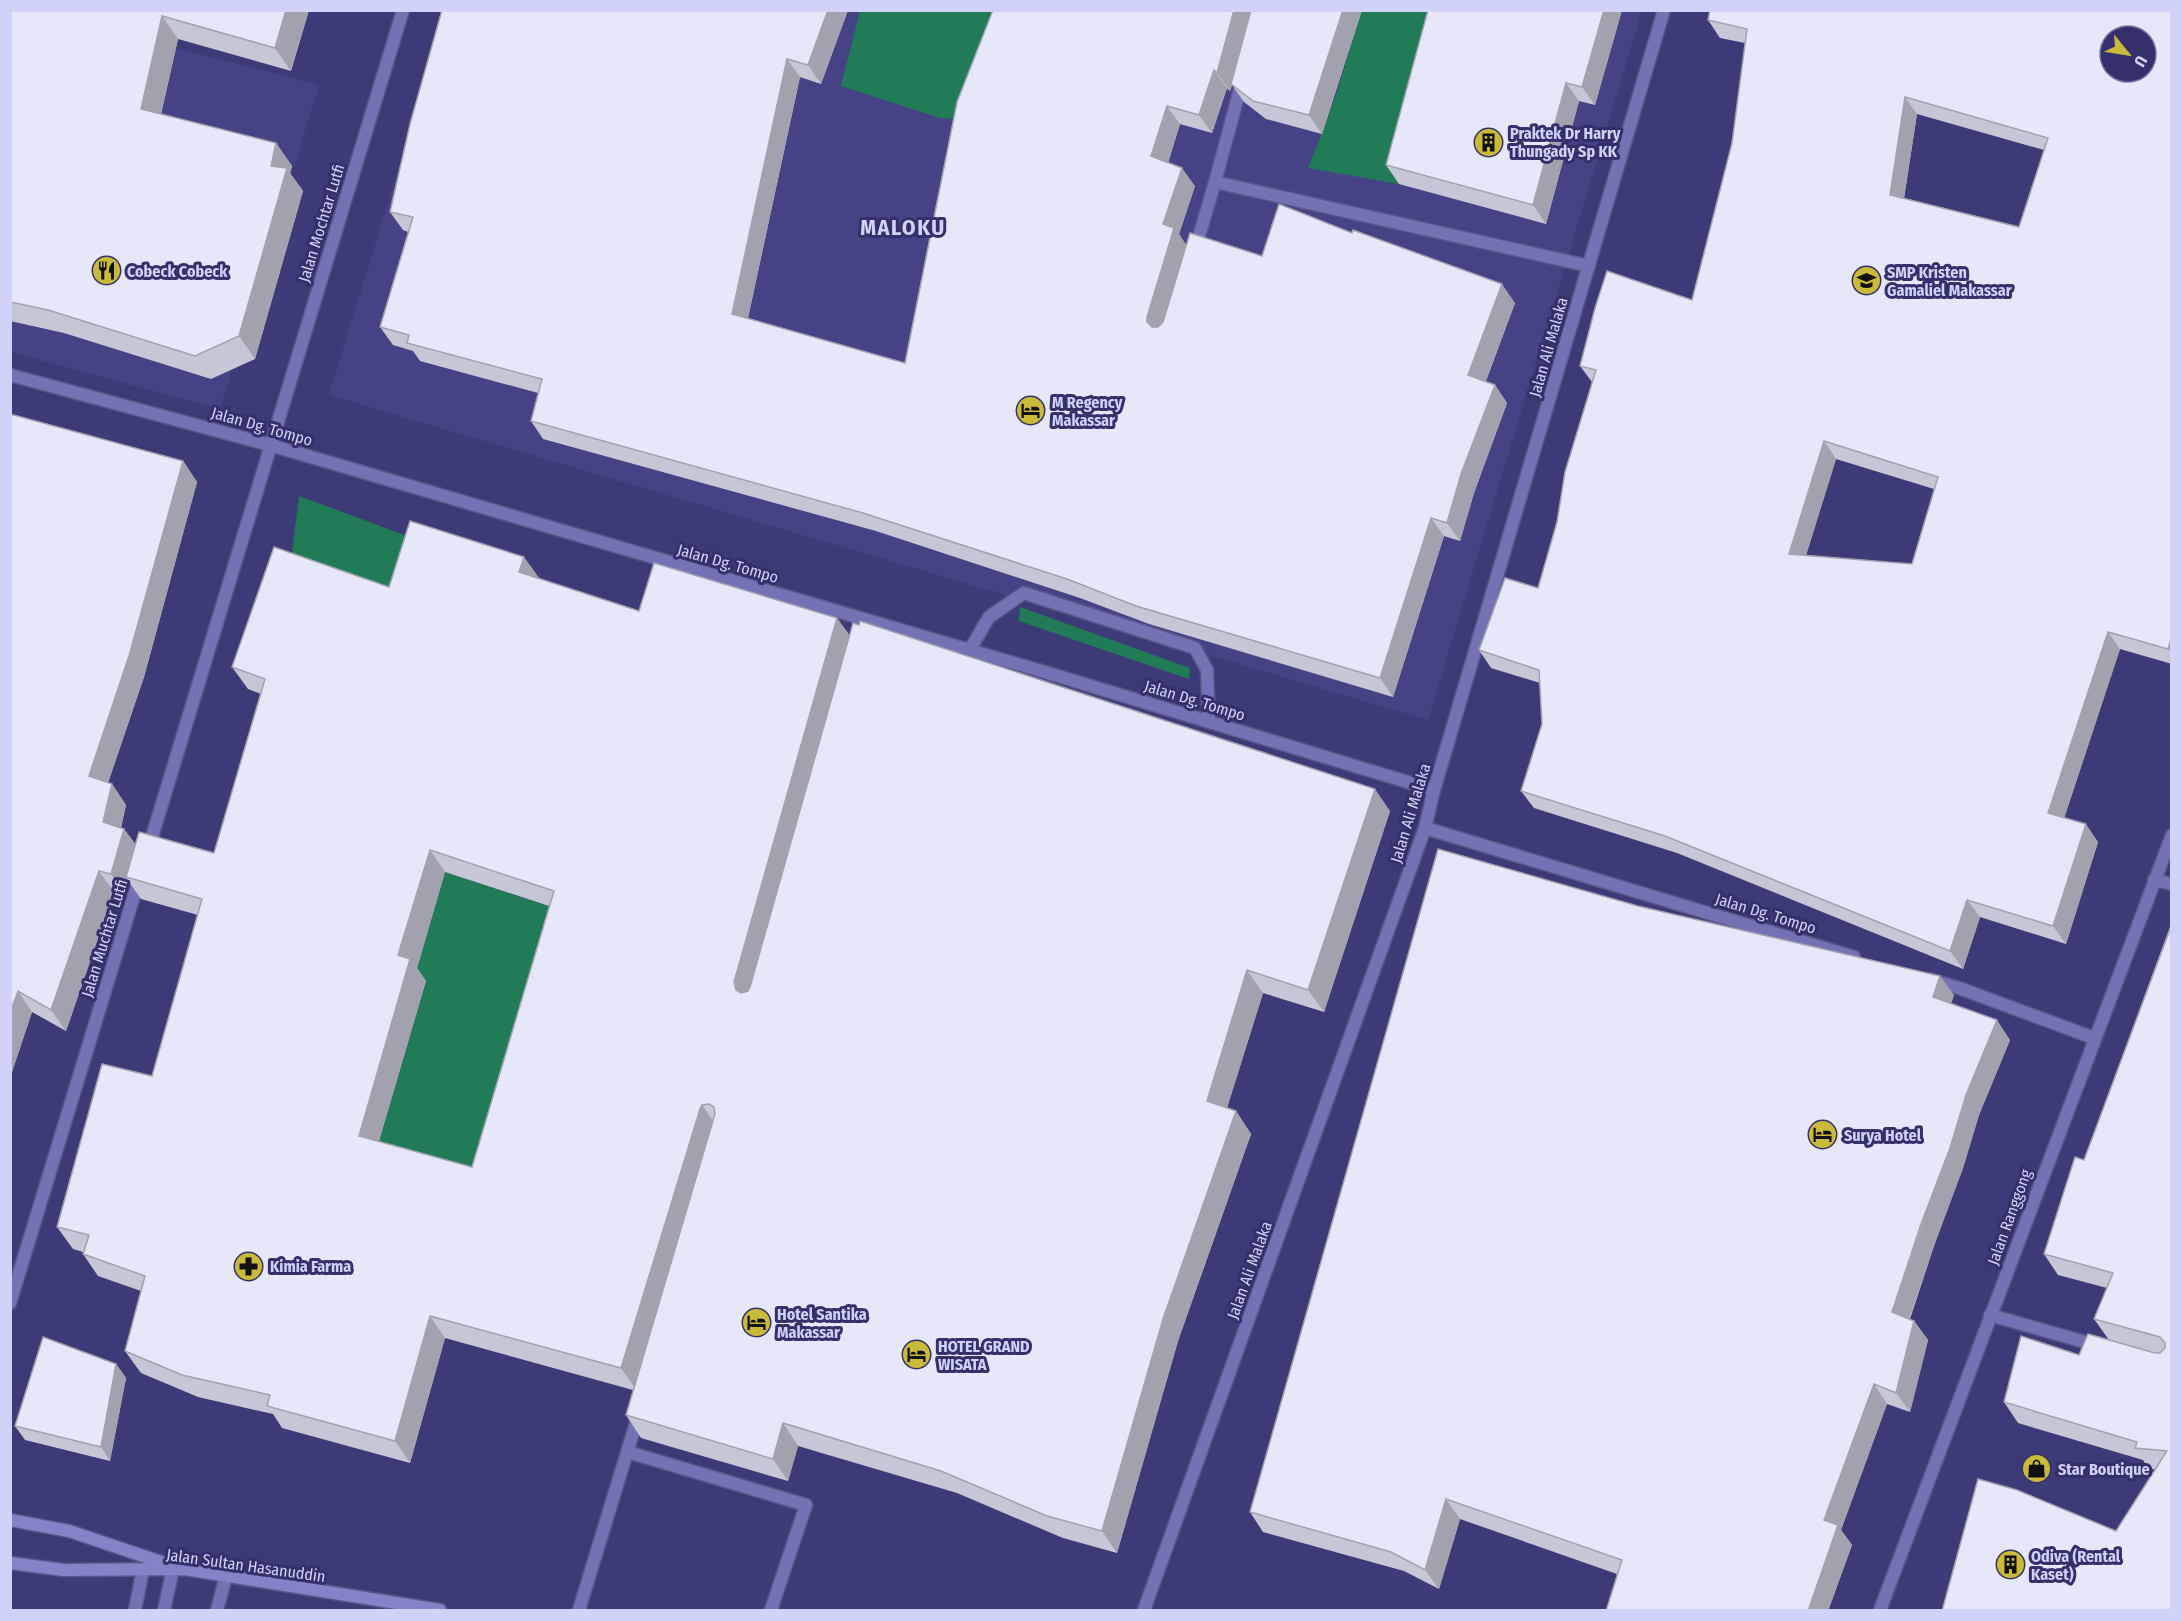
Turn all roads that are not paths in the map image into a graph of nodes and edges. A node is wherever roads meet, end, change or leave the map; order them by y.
1 (403, 10) edge
2 (1664, 10) edge
3 (1245, 68) edge
4 (1215, 182) junction
5 (1192, 260) edge
6 (1589, 266) junction
7 (10, 375) edge
8 (270, 445) junction
9 (969, 651) junction
10 (1209, 722) junction
11 (1434, 790) junction
12 (1425, 828) junction
13 (2172, 835) edge
14 (2154, 880) junction
15 (2172, 884) edge
16 (1870, 962) edge
17 (1915, 975) edge
18 (2094, 1038) junction
19 (10, 1303) edge
20 (1990, 1315) junction
21 (2115, 1350) edge
22 (641, 1406) edge
23 (627, 1452) junction
24 (10, 1520) edge
25 (10, 1563) edge
26 (144, 1569) junction
27 (178, 1569) junction
28 (225, 1576) junction
29 (135, 1611) edge
30 (164, 1611) edge
31 (218, 1611) edge
32 (440, 1611) edge
33 (579, 1611) edge
34 (771, 1611) edge
35 (1144, 1611) edge
36 (1880, 1611) edge

1 - 8 street, Jalan Mochtar Lutfi
2 - 6 street, Jalan Ali Malaka
3 - 4 street
4 - 5 street
4 - 6 street
6 - 11 street, Jalan Ali Malaka
7 - 8 street, Jalan Dg. Tompo
8 - 9 street, Jalan Dg. Tompo
8 - 19 street, Jalan Muchtar Lutfi
9 - 10 street, Jalan Dg. Tompo
9 - 10 street
10 - 11 street, Jalan Dg. Tompo
11 - 12 street, Jalan Ali Malaka
12 - 16 street, Jalan Dg. Tompo
12 - 35 street, Jalan Ali Malaka
13 - 14 street, Jalan Ranggong
14 - 15 street
14 - 18 street, Jalan Ranggong
17 - 18 street
18 - 20 street, Jalan Ranggong
20 - 21 street
20 - 36 street, Jalan Ranggong
22 - 23 street
23 - 33 street
23 - 34 street
24 - 27 main road
25 - 26 main road, Jalan Sultan Hasanuddin
26 - 27 main road, Jalan Sultan Hasanuddin
26 - 29 street
27 - 28 main road, Jalan Sultan Hasanuddin
27 - 30 street
28 - 31 street
28 - 32 main road, Jalan Sultan Hasanuddin

